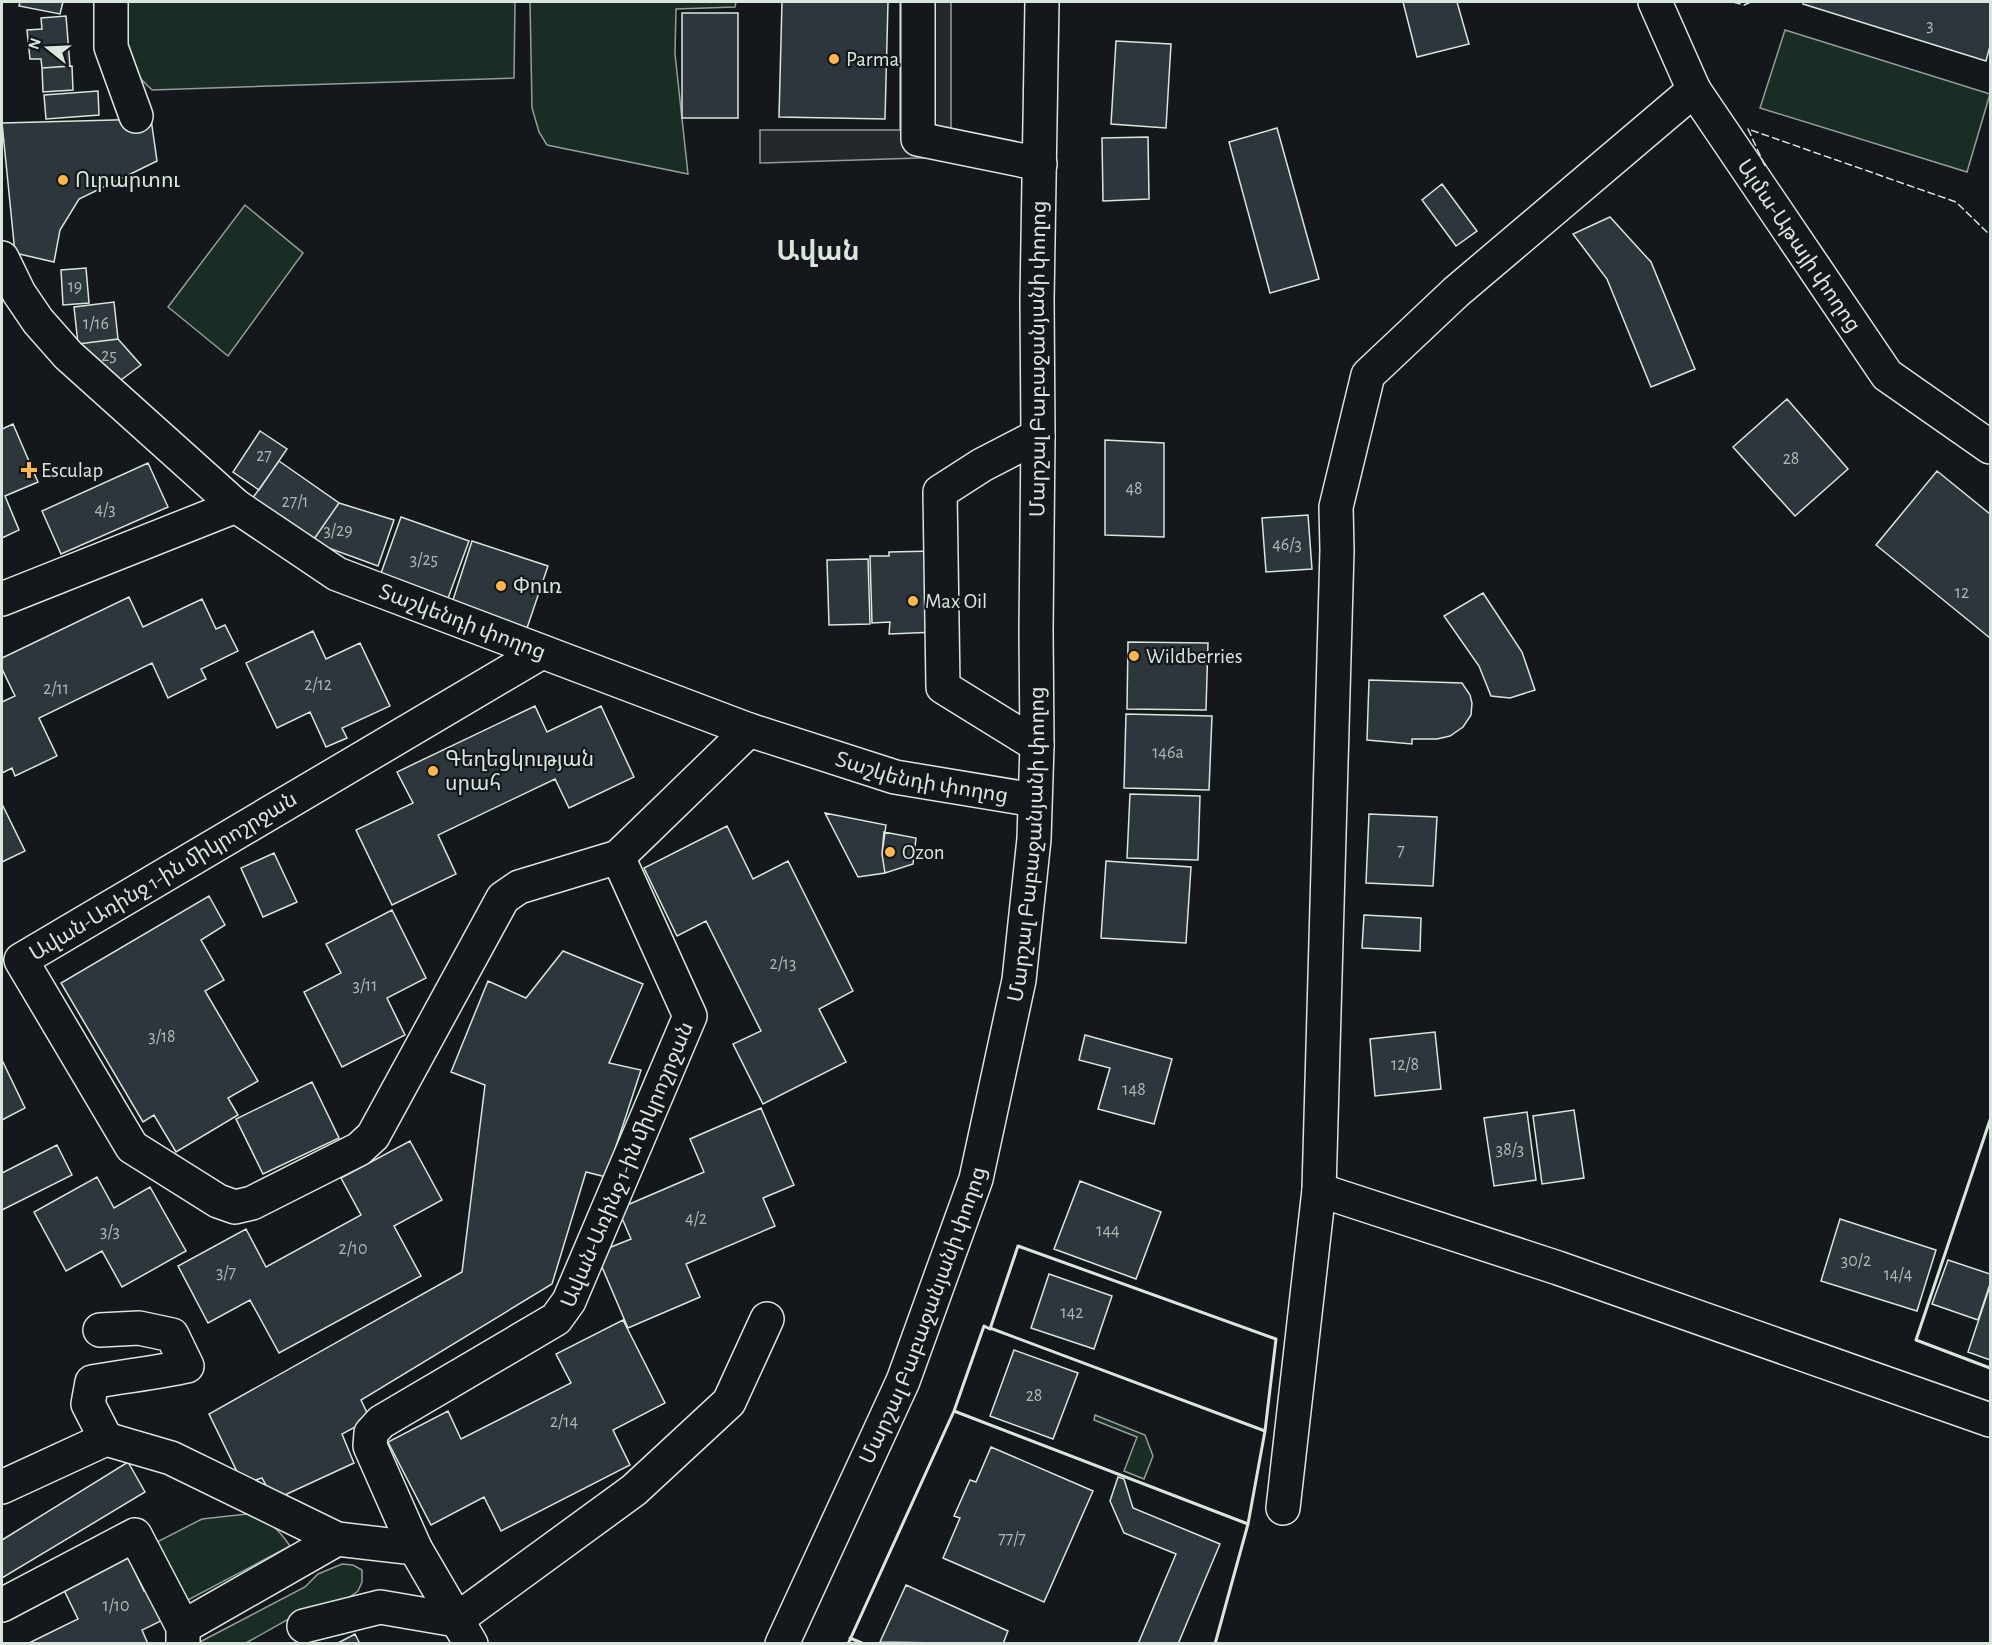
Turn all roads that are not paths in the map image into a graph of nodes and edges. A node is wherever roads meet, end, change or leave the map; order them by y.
1 (111, 2) edge
2 (918, 2) edge
3 (1042, 2) edge
4 (1655, 2) edge
5 (1694, 90) junction
6 (136, 116) dead end
7 (1040, 164) junction
8 (2, 258) edge
9 (1038, 436) junction
10 (1990, 447) edge
11 (236, 506) junction
12 (2, 599) edge
13 (542, 652) junction
14 (749, 730) junction
15 (1037, 745) junction
16 (1034, 800) junction
17 (618, 857) junction
18 (1319, 1190) junction
19 (767, 1319) dead end
20 (100, 1330) dead end
21 (1990, 1420) edge
22 (106, 1439) junction
23 (2, 1487) edge
24 (1283, 1508) dead end
25 (337, 1539) junction
26 (415, 1548) junction
27 (2, 1605) edge
28 (304, 1626) dead end
29 (464, 1632) edge
30 (183, 1635) edge
31 (782, 1644) edge

1 - 6 street
2 - 7 street
3 - 7 street, Մարշալ Բաբաջանյանի փողոց
4 - 5 street, Ալմա-Աթայի փողոց
5 - 10 street, Ալմա-Աթայի փողոց
5 - 18 street
7 - 9 street, Մարշալ Բաբաջանյանի փողոց
8 - 11 street, Տաշկենդի փողոց
9 - 15 street, Մարշալ Բաբաջանյանի փողոց
9 - 15 street
11 - 12 street
11 - 13 street, Տաշկենդի փողոց
13 - 14 street, Տաշկենդի փողոց
13 - 17 street, Ավան-Առինջ 1-ին միկրոշրջան
14 - 16 street, Տաշկենդի փողոց
14 - 17 street, Ավան-Առինջ 1-ին միկրոշրջան
15 - 16 street, Մարշալ Բաբաջանյանի փողոց
16 - 31 street, Մարշալ Բաբաջանյանի փողոց
17 - 26 street, Ավան-Առինջ 1-ին միկրոշրջան
18 - 21 street
18 - 24 street
19 - 29 street
20 - 22 street
22 - 23 street
22 - 25 street
25 - 26 street
25 - 30 street
26 - 29 street, Ավան-Առինջ 1-ին միկրոշրջան
27 - 30 street
28 - 29 street

